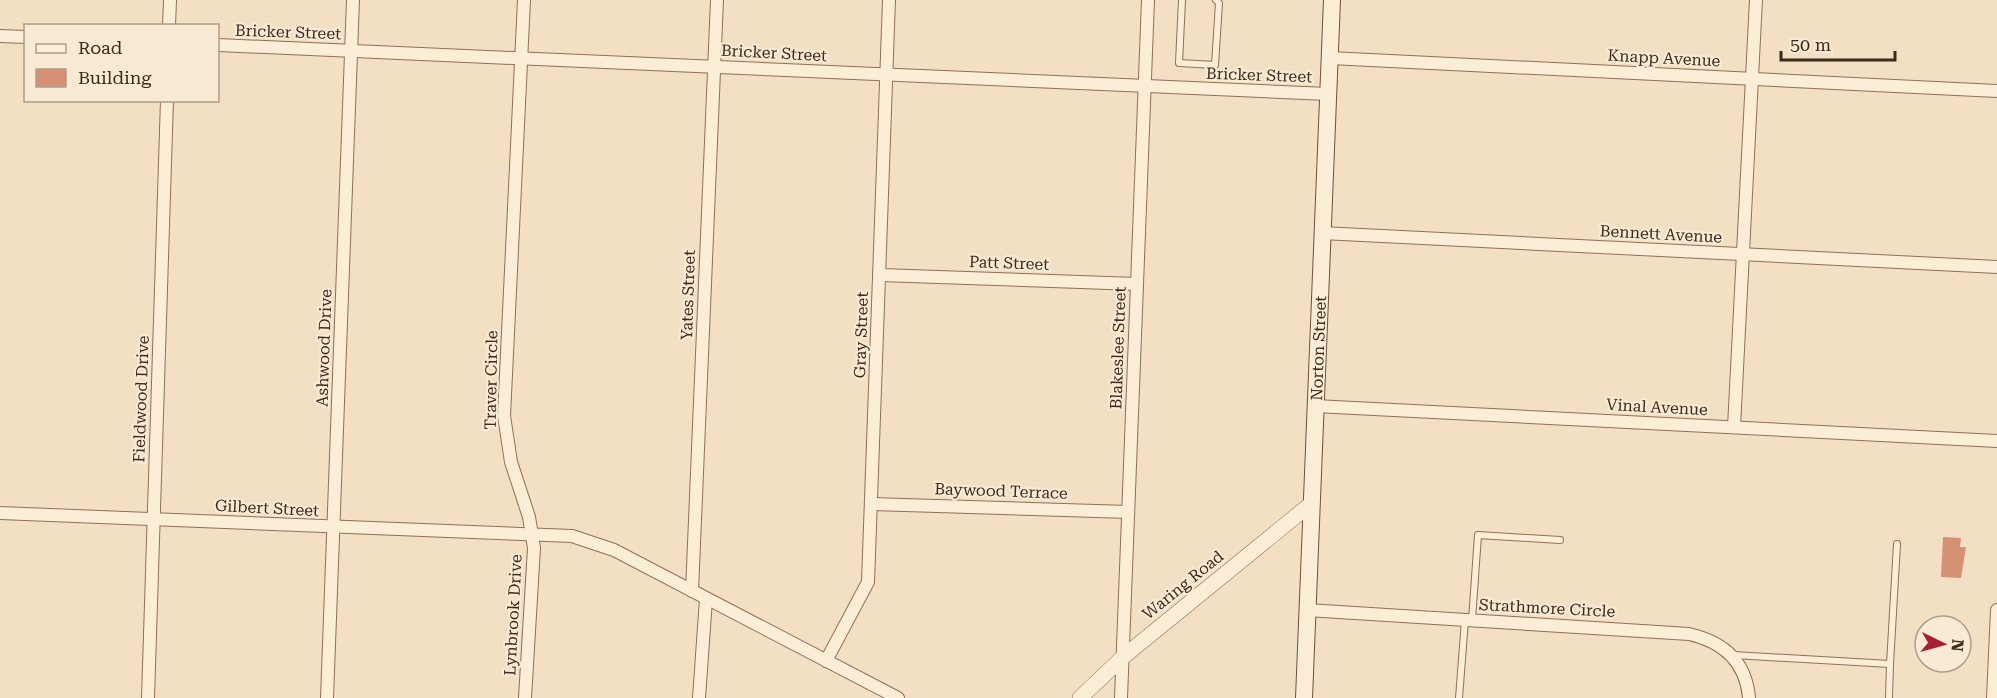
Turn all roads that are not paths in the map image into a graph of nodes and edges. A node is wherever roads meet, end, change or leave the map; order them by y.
1 (170, 0) edge
2 (353, 0) edge
3 (524, 0) edge
4 (717, 0) edge
5 (889, 0) edge
6 (1148, 0) edge
7 (1182, 0) edge
8 (1216, 0) edge
9 (1332, 0) edge
10 (1756, 0) edge
11 (169, 24) edge
12 (0, 36) edge
13 (24, 37) edge
14 (219, 45) edge
15 (351, 51) junction
16 (1330, 58) junction
17 (521, 59) junction
18 (715, 67) junction
19 (886, 75) junction
20 (1752, 79) junction
21 (1145, 86) junction
22 (1997, 91) edge
23 (1328, 94) junction
24 (167, 102) edge
25 (1322, 233) junction
26 (1743, 255) junction
27 (1997, 267) edge
28 (880, 275) junction
29 (1137, 284) junction
30 (1316, 406) junction
31 (1734, 428) junction
32 (1997, 441) edge
33 (1312, 503) junction
34 (872, 504) junction
35 (1128, 512) junction
36 (0, 513) edge
37 (154, 519) junction
38 (333, 528) junction
39 (532, 533) junction
40 (1560, 540) dead end
41 (1897, 544) dead end
42 (692, 591) junction
43 (706, 599) junction
44 (1307, 610) junction
45 (1997, 610) edge
46 (1469, 620) junction
47 (1733, 655) junction
48 (1123, 657) junction
49 (826, 661) junction
50 (1890, 664) junction
51 (148, 698) edge
52 (327, 698) edge
53 (525, 698) edge
54 (699, 698) edge
55 (898, 698) edge
56 (1080, 698) edge
57 (1121, 698) edge
58 (1304, 698) edge
59 (1459, 698) edge
60 (1749, 698) edge
61 (1889, 698) edge
62 (1993, 698) edge

1 - 11 street
2 - 15 street, Ashwood Drive
3 - 17 street, Traver Circle
4 - 18 street, Yates Street
5 - 19 street, Gray Street
6 - 21 street, Blakeslee Street
7 - 8 lane
9 - 16 main road, Norton Street
10 - 20 street
12 - 13 street
14 - 15 street, Bricker Street
15 - 17 street, Bricker Street
15 - 38 street, Ashwood Drive
16 - 20 street, Knapp Avenue
16 - 23 main road, Norton Street
17 - 18 street, Bricker Street
17 - 39 street, Traver Circle
18 - 19 street, Bricker Street
18 - 42 street, Yates Street
19 - 21 street, Bricker Street
19 - 28 street, Gray Street
20 - 22 street, Knapp Avenue
20 - 26 street
21 - 23 street, Bricker Street
21 - 29 street, Blakeslee Street
23 - 25 main road, Norton Street
24 - 37 street, Fieldwood Drive
25 - 26 street, Bennett Avenue
25 - 30 main road, Norton Street
26 - 27 street, Bennett Avenue
26 - 31 street
28 - 29 street, Patt Street
28 - 34 street, Gray Street
29 - 35 street, Blakeslee Street
30 - 31 street, Vinal Avenue
30 - 33 main road, Norton Street
31 - 32 street, Vinal Avenue
33 - 44 main road, Norton Street
33 - 48 street, Waring Road
34 - 35 street, Baywood Terrace
34 - 49 street, Gray Street
35 - 48 street, Blakeslee Street
36 - 37 street, Gilbert Street
37 - 38 street, Gilbert Street
37 - 51 street, Fieldwood Drive
38 - 39 street, Gilbert Street
38 - 52 street, Ashwood Drive
39 - 42 street
39 - 53 street, Lynbrook Drive
40 - 46 lane
41 - 50 lane
42 - 43 street
43 - 49 street
43 - 54 street
44 - 46 street, Strathmore Circle
44 - 58 main road, Norton Street
45 - 62 street
46 - 47 street, Strathmore Circle
46 - 59 lane
47 - 50 lane
47 - 60 street
48 - 56 street, Waring Road
48 - 57 street, Blakeslee Street
49 - 55 street
50 - 61 lane

